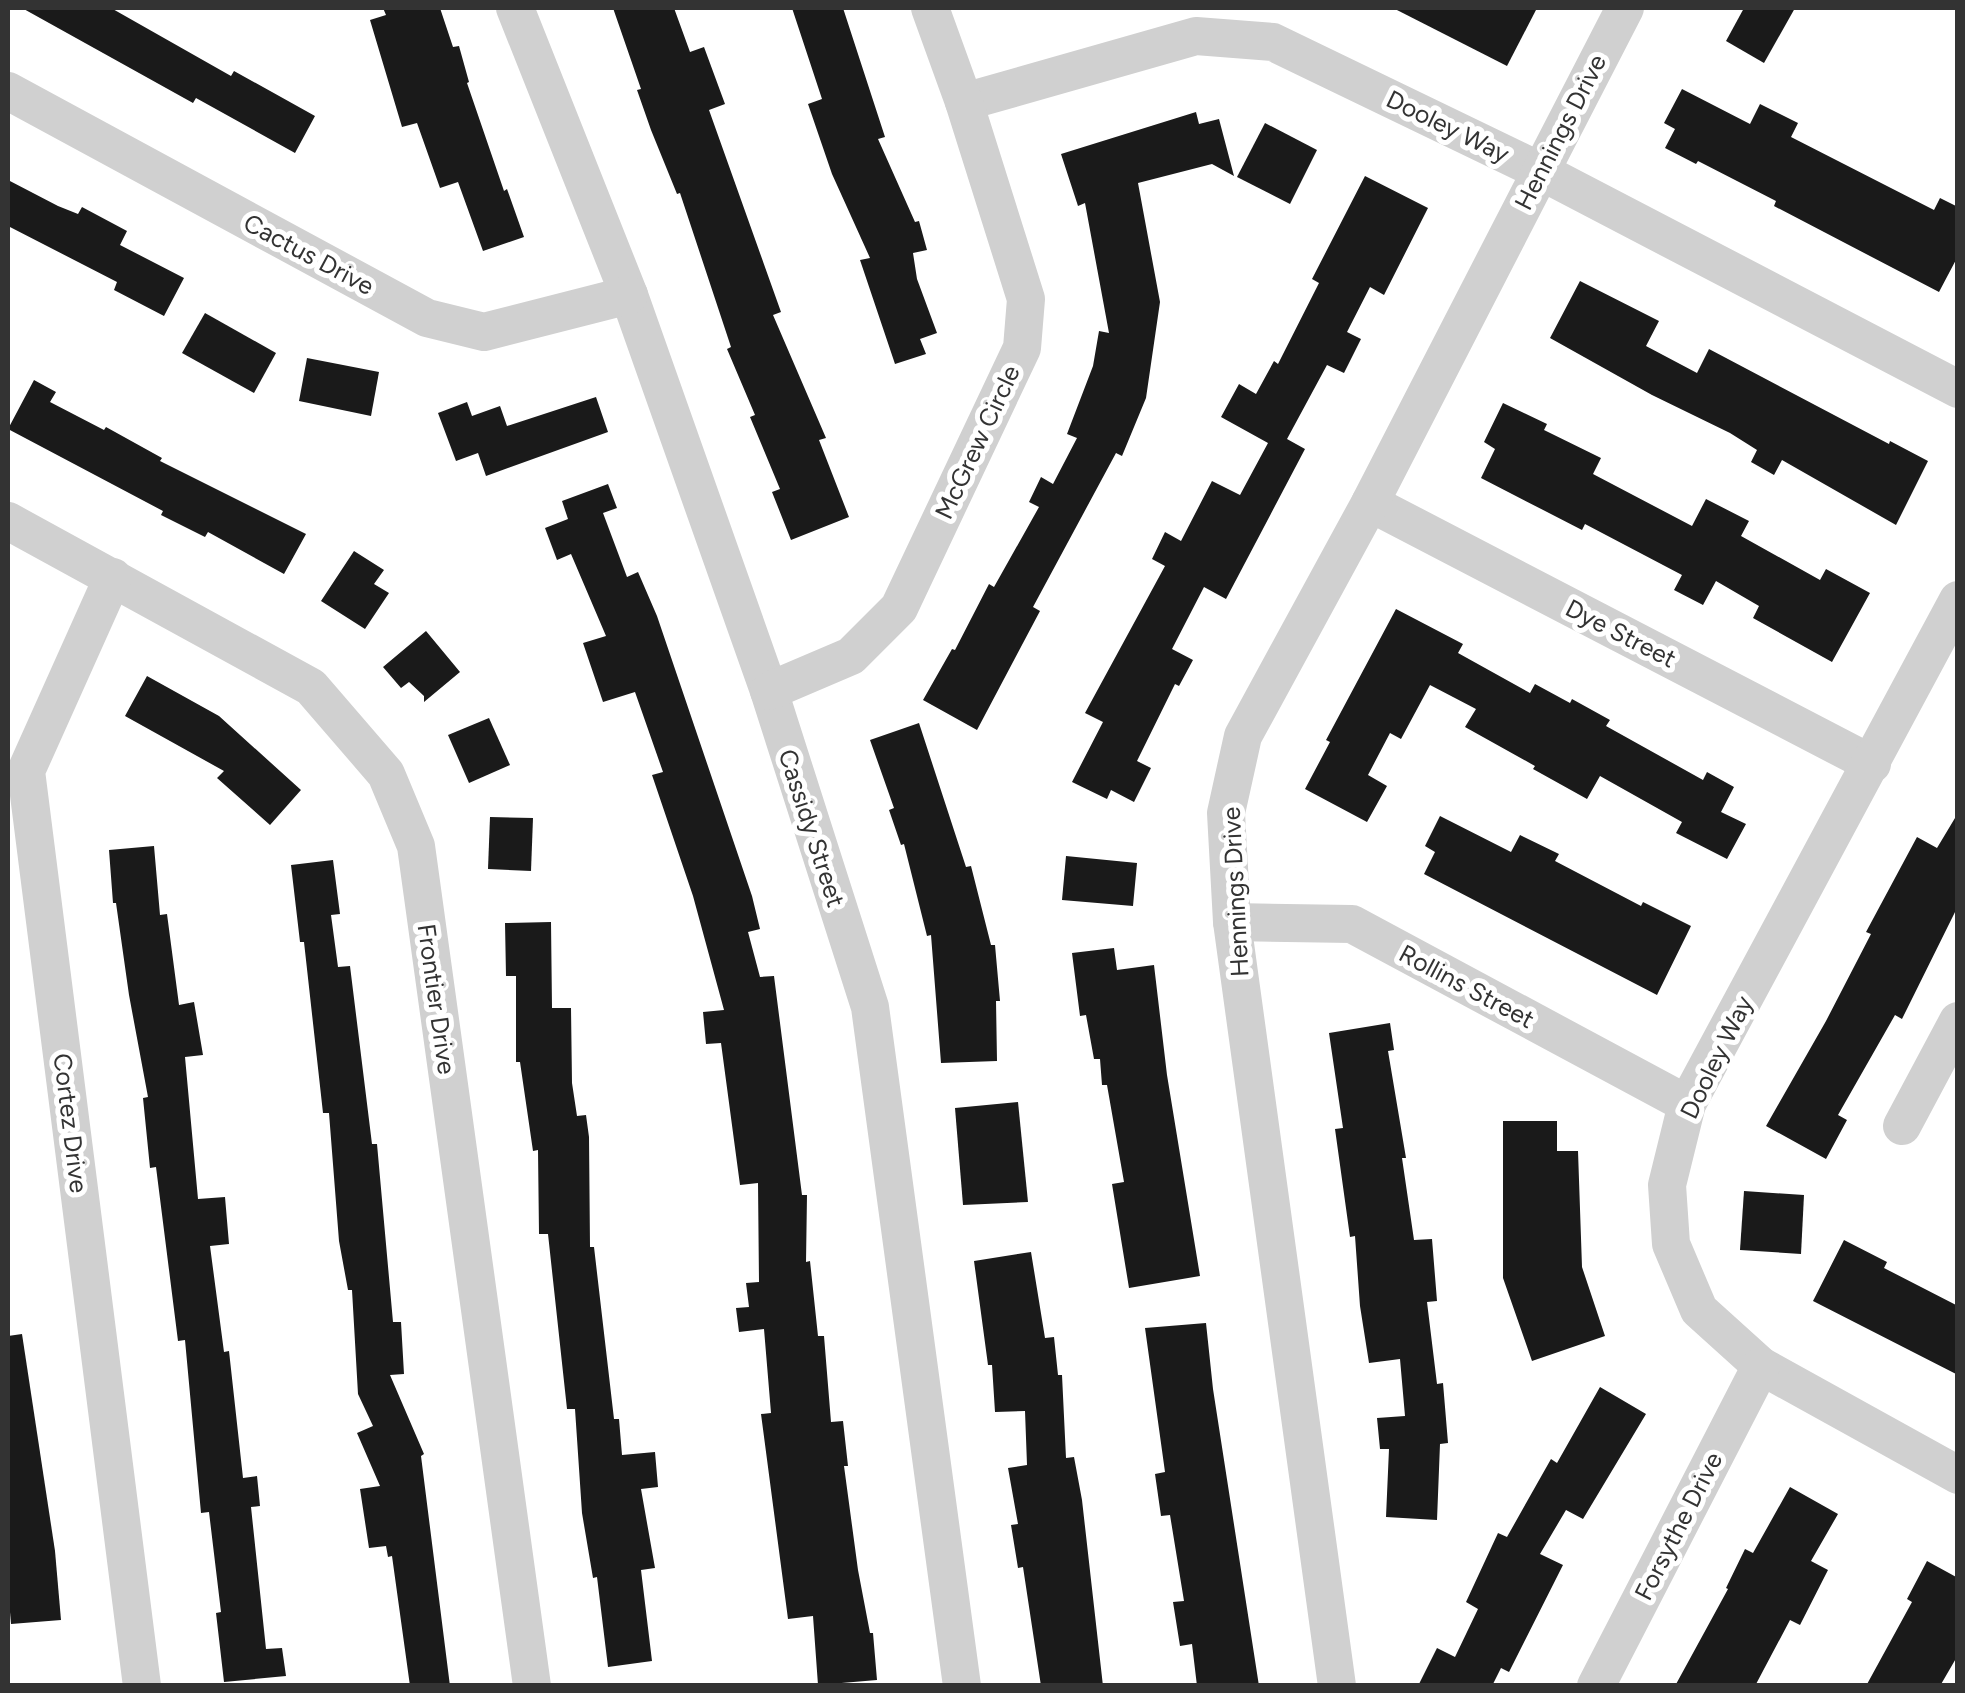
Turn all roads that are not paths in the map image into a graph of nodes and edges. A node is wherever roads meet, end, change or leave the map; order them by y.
1 (515, 8) edge
2 (930, 8) edge
3 (1625, 8) edge
4 (8, 91) edge
5 (964, 102) junction
6 (1540, 171) junction
7 (628, 295) junction
8 (1958, 389) edge
9 (1370, 502) junction
10 (8, 521) edge
11 (112, 577) junction
12 (1958, 600) edge
13 (768, 691) junction
14 (1872, 764) junction
15 (1232, 922) junction
16 (1958, 1021) edge
17 (1687, 1104) junction
18 (1902, 1126) dead end
19 (1761, 1366) junction
20 (1958, 1475) edge
21 (142, 1686) edge
22 (532, 1686) edge
23 (962, 1686) edge
24 (1338, 1686) edge
25 (1596, 1686) edge

1 - 7 street, Cassidy Street
2 - 5 street, McGrew Circle
3 - 6 street, Hennings Drive
4 - 7 street, Cactus Drive
5 - 6 street, Dooley Way
5 - 13 street, McGrew Circle
6 - 8 street, Dooley Way
6 - 9 street, Hennings Drive
7 - 13 street, Cassidy Street
9 - 14 street, Dye Street
9 - 15 street, Hennings Drive
10 - 11 street, Frontier Drive
11 - 21 street, Cortez Drive
11 - 22 street, Frontier Drive
12 - 14 street, Dooley Way
13 - 23 street, Cassidy Street
14 - 17 street, Dooley Way
15 - 17 street, Rollins Street
15 - 24 street, Hennings Drive
16 - 18 street
17 - 19 street, Dooley Way
19 - 20 street, Dooley Way
19 - 25 street, Forsythe Drive

